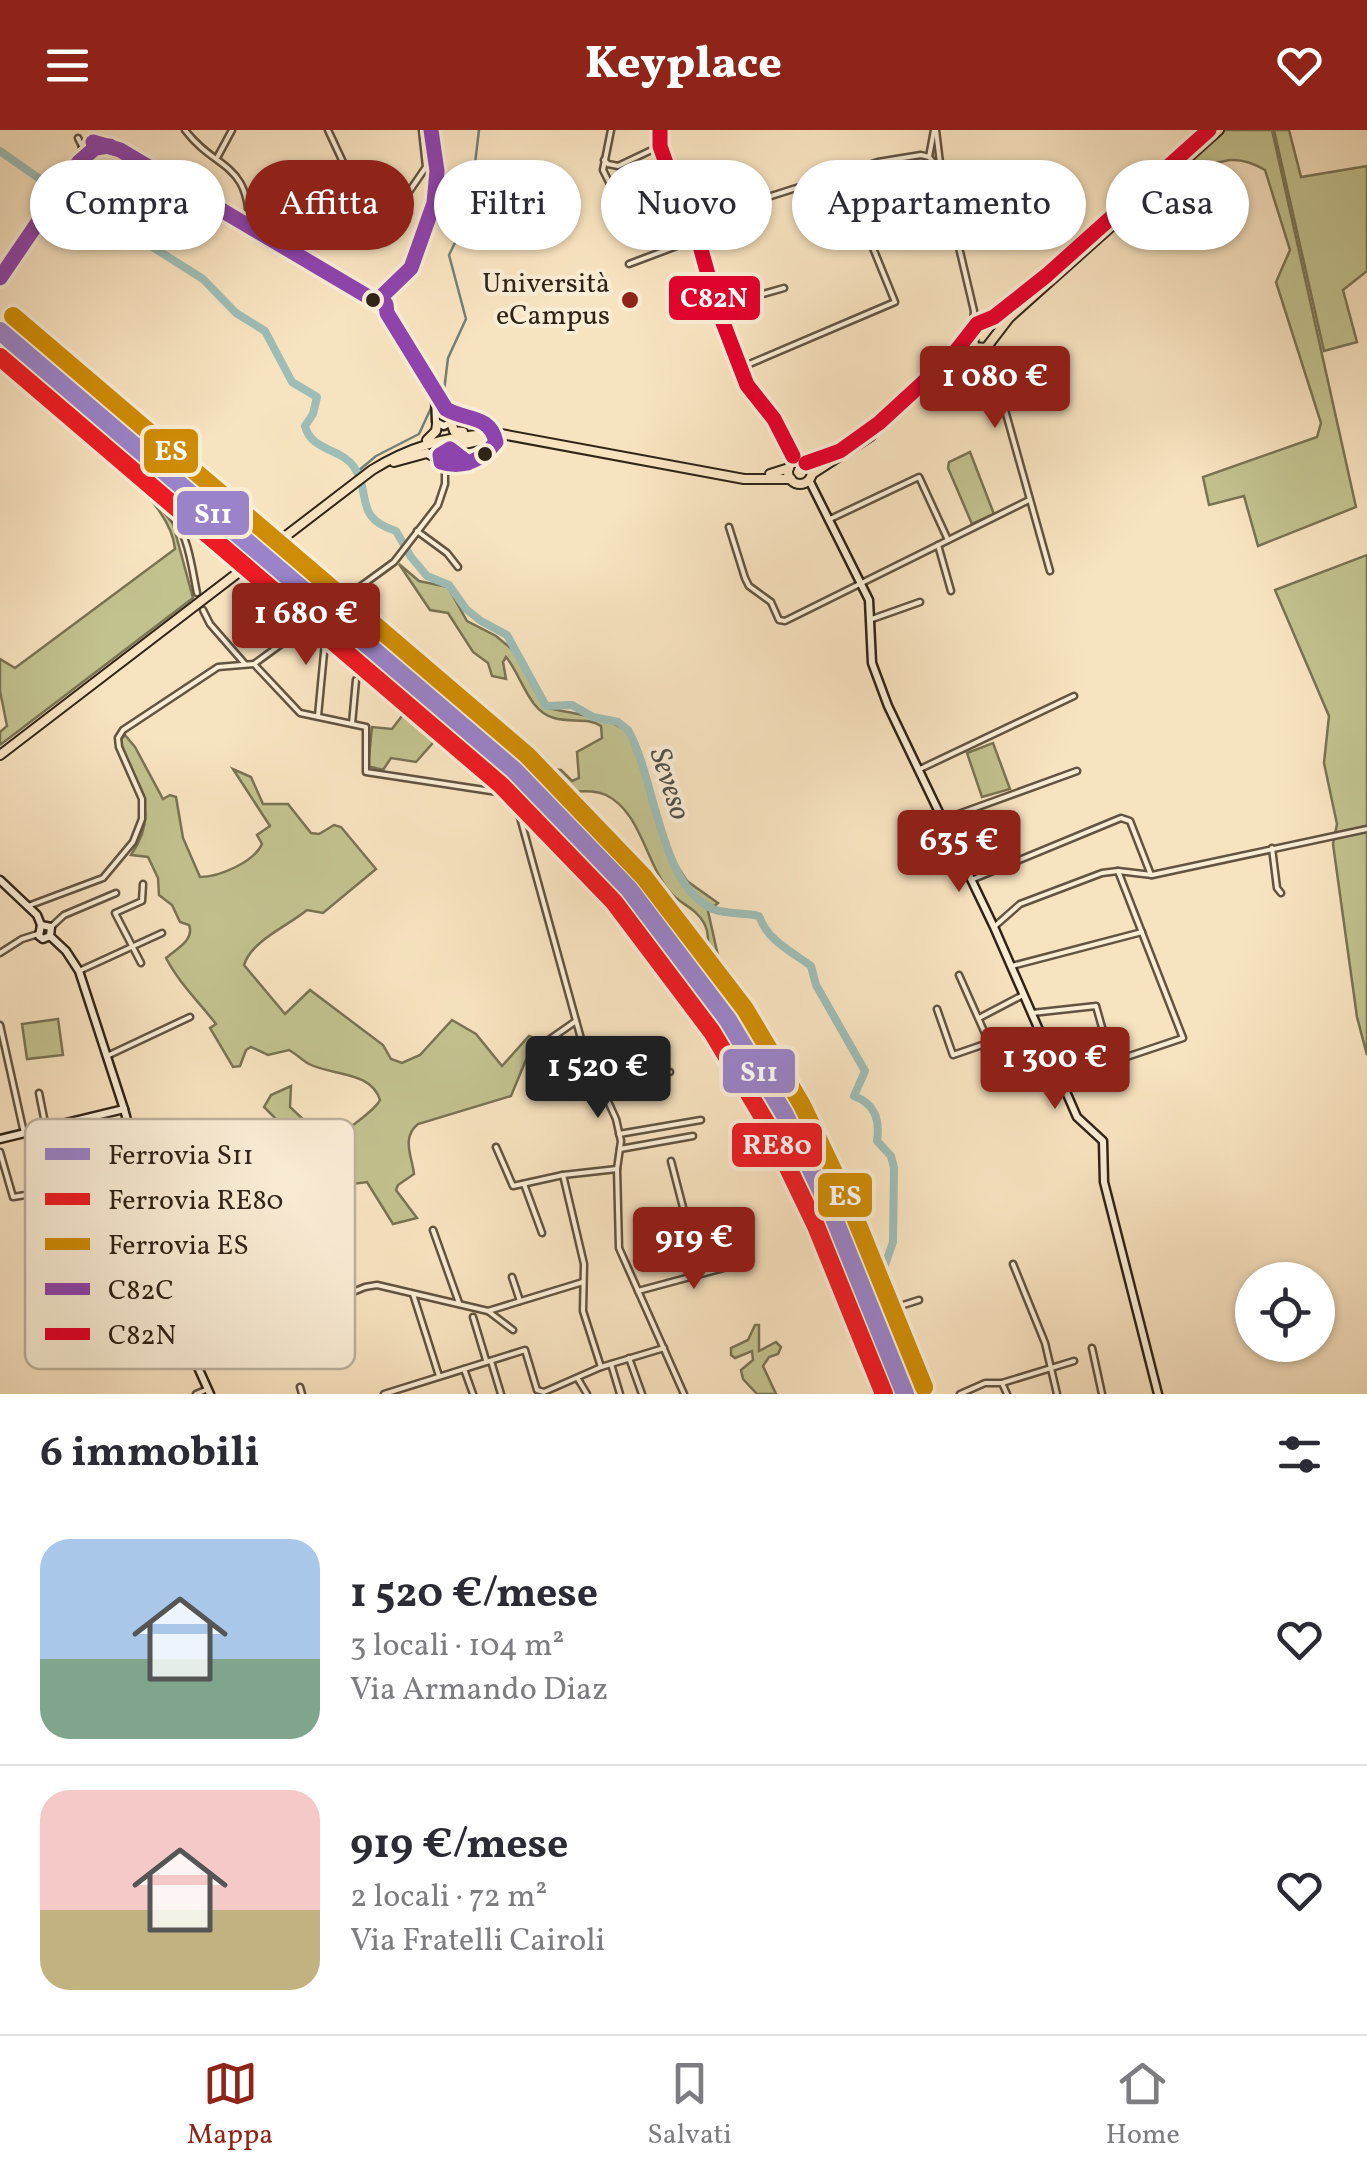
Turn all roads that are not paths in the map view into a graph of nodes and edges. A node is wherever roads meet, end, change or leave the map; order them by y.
1 (185, 130) edge
2 (232, 130) edge
3 (328, 130) edge
4 (422, 130) edge
5 (431, 130) edge
6 (611, 130) edge
7 (660, 130) edge
8 (935, 130) edge
9 (1208, 130) edge
10 (1219, 130) edge
11 (72, 133) dead end
12 (87, 144) junction
13 (930, 144) junction
14 (660, 146) junction
15 (940, 149) junction
16 (913, 154) junction
17 (217, 157) junction
18 (929, 157) junction
19 (604, 160) edge
20 (631, 160) edge
21 (666, 160) edge
22 (889, 160) edge
23 (932, 160) edge
24 (940, 160) edge
25 (245, 192) edge
26 (245, 226) edge
27 (288, 250) edge
28 (662, 250) edge
29 (699, 250) edge
30 (875, 250) edge
31 (960, 250) edge
32 (629, 264) dead end
33 (0, 278) edge
34 (784, 288) dead end
35 (382, 303) junction
36 (717, 308) junction
37 (974, 311) junction
38 (983, 321) junction
39 (973, 332) junction
40 (992, 338) junction
41 (979, 349) junction
42 (0, 356) edge
43 (991, 360) junction
44 (740, 368) junction
45 (446, 414) junction
46 (438, 424) junction
47 (488, 435) junction
48 (407, 451) junction
49 (455, 458) junction
50 (394, 462) junction
51 (796, 462) junction
52 (442, 463) junction
53 (697, 469) junction
54 (364, 478) junction
55 (791, 480) junction
56 (808, 481) junction
57 (1029, 500) junction
58 (828, 520) junction
59 (729, 527) dead end
60 (417, 531) junction
61 (948, 540) junction
62 (938, 544) junction
63 (458, 567) dead end
64 (1050, 570) dead end
65 (860, 582) junction
66 (951, 591) dead end
67 (198, 593) dead end
68 (920, 602) dead end
69 (204, 610) dead end
70 (324, 619) junction
71 (872, 619) junction
72 (245, 664) junction
73 (254, 664) junction
74 (356, 680) dead end
75 (1074, 696) dead end
76 (318, 718) junction
77 (352, 724) junction
78 (0, 756) edge
79 (918, 770) junction
80 (1077, 770) dead end
81 (502, 772) junction
82 (501, 785) junction
83 (511, 785) junction
84 (491, 790) junction
85 (506, 793) junction
86 (518, 797) junction
87 (942, 820) junction
88 (1367, 830) edge
89 (1272, 848) junction
90 (1118, 871) junction
91 (1152, 875) junction
92 (0, 880) edge
93 (971, 880) junction
94 (142, 884) dead end
95 (116, 893) dead end
96 (1282, 894) dead end
97 (28, 906) junction
98 (41, 925) junction
99 (994, 926) junction
100 (51, 927) junction
101 (1142, 932) junction
102 (162, 933) dead end
103 (38, 934) junction
104 (50, 936) junction
105 (134, 948) junction
106 (0, 954) edge
107 (141, 963) dead end
108 (1012, 966) junction
109 (79, 971) junction
110 (959, 974) dead end
111 (1024, 995) junction
112 (937, 1009) dead end
113 (1032, 1013) junction
114 (190, 1017) dead end
115 (978, 1018) junction
116 (576, 1020) junction
117 (0, 1025) edge
118 (988, 1043) junction
119 (543, 1044) dead end
120 (107, 1056) junction
121 (1052, 1062) junction
122 (1112, 1064) junction
123 (670, 1072) dead end
124 (1060, 1079) junction
125 (603, 1091) junction
126 (39, 1094) dead end
127 (124, 1109) junction
128 (46, 1119) edge
129 (82, 1119) edge
130 (127, 1119) edge
131 (701, 1120) dead end
132 (24, 1133) joint
133 (619, 1134) junction
134 (693, 1136) dead end
135 (0, 1139) edge
136 (496, 1147) dead end
137 (620, 1149) junction
138 (0, 1152) edge
139 (671, 1160) dead end
140 (617, 1169) junction
141 (563, 1174) junction
142 (524, 1184) junction
143 (25, 1195) edge
144 (433, 1230) dead end
145 (542, 1234) dead end
146 (742, 1263) dead end
147 (1013, 1264) dead end
148 (700, 1273) junction
149 (512, 1277) dead end
150 (582, 1282) junction
151 (638, 1292) junction
152 (355, 1293) edge
153 (413, 1294) junction
154 (919, 1300) dead end
155 (520, 1301) junction
156 (459, 1303) junction
157 (488, 1311) junction
158 (473, 1317) dead end
159 (513, 1330) dead end
160 (664, 1348) junction
161 (1092, 1348) dead end
162 (629, 1358) junction
163 (489, 1361) junction
164 (1074, 1361) dead end
165 (610, 1364) junction
166 (601, 1367) junction
167 (1051, 1368) junction
168 (198, 1369) edge
169 (464, 1369) junction
170 (440, 1377) junction
171 (578, 1380) junction
172 (1002, 1383) junction
173 (300, 1387) dead end
174 (209, 1392) edge
175 (544, 1392) edge
176 (196, 1394) edge
177 (302, 1394) edge
178 (384, 1394) edge
179 (473, 1394) edge
180 (501, 1394) edge
181 (586, 1394) edge
182 (620, 1394) edge
183 (642, 1394) edge
184 (684, 1394) edge
185 (911, 1394) edge
186 (960, 1394) edge
187 (1007, 1394) edge
188 (1057, 1394) edge
189 (1102, 1394) edge
190 (1158, 1394) edge

1 - 17 street
2 - 17 street
3 - 4 street
5 - 35 street
6 - 19 street
7 - 14 street
8 - 13 street
8 - 15 street
9 - 38 main road
10 - 40 main road
11 - 12 street
12 - 26 street
12 - 33 street
13 - 16 street
13 - 18 street
14 - 20 street
14 - 21 street
15 - 18 street
15 - 24 street
16 - 18 street
16 - 22 street
17 - 25 street
18 - 23 street
27 - 35 street
28 - 32 street
29 - 36 street
30 - 44 street
31 - 37 street
34 - 36 street
35 - 45 street
36 - 44 street
37 - 38 street
37 - 39 street
38 - 39 main road
38 - 40 main road
39 - 41 main road
39 - 51 main road
40 - 41 main road
40 - 43 street
41 - 43 street
41 - 56 main road
42 - 67 street
43 - 57 street
44 - 51 street
45 - 46 street
45 - 46 street
45 - 47 main road
45 - 49 street
46 - 48 main road
47 - 48 main road
47 - 49 main road
47 - 50 main road
47 - 53 main road, bridge
48 - 54 main road
49 - 52 street
49 - 52 street
50 - 52 main road
50 - 54 main road
51 - 53 main road
51 - 55 main road
51 - 56 main road
52 - 60 street
53 - 55 main road
54 - 78 main road
55 - 56 main road
56 - 58 street
57 - 61 street
57 - 64 street
58 - 61 street
58 - 65 street
59 - 65 street
60 - 63 street
60 - 70 street
61 - 62 street
62 - 65 street
62 - 66 street
65 - 71 street
68 - 71 street
69 - 72 street
70 - 73 street
70 - 76 street
70 - 81 street
71 - 79 street
72 - 73 street
72 - 97 street
73 - 76 street
74 - 77 street
75 - 79 street
76 - 77 street
77 - 84 street
79 - 87 street
80 - 87 street
81 - 82 street
81 - 83 street
82 - 83 street
82 - 84 street
82 - 85 street
83 - 85 street
83 - 86 street
84 - 85 street
85 - 86 street
86 - 116 street
87 - 93 street
88 - 89 street
89 - 91 street
89 - 96 street
90 - 91 street
90 - 99 street
90 - 101 street
91 - 93 street
92 - 97 street
93 - 99 street
94 - 105 street
95 - 100 street
97 - 98 street
98 - 100 street
98 - 103 street
99 - 108 street
100 - 104 street
101 - 108 street
101 - 122 street
102 - 105 street
103 - 104 street
103 - 106 street
104 - 109 street
105 - 107 street
105 - 109 street
108 - 111 street
109 - 120 street
110 - 115 street
111 - 113 street
111 - 115 street
112 - 118 street
113 - 121 street
113 - 122 street
114 - 120 street
115 - 118 street
116 - 119 street
116 - 125 street
117 - 132 street
118 - 121 street
120 - 127 street
121 - 124 street
122 - 124 street
123 - 125 street
124 - 190 street
125 - 133 street
126 - 128 street
127 - 129 street
127 - 130 street
131 - 133 street
132 - 135 street
133 - 137 street
134 - 137 street
136 - 142 street
137 - 140 street
138 - 143 street
139 - 148 street
140 - 141 street
140 - 151 street
141 - 142 street
141 - 150 street
142 - 145 street
144 - 156 street
146 - 148 street
147 - 167 street
148 - 151 street
149 - 155 street
150 - 155 street
150 - 166 street
151 - 160 street
152 - 153 street
153 - 156 street
153 - 170 street
154 - 185 street
155 - 157 street
156 - 157 street
157 - 159 street
158 - 163 street
160 - 162 street
160 - 184 street
161 - 189 street
162 - 165 street
162 - 183 street
163 - 169 street
163 - 175 street
163 - 180 street
164 - 167 street
165 - 166 street
165 - 182 street
166 - 171 street
167 - 172 street
167 - 188 street
168 - 174 street
169 - 170 street
169 - 179 street
170 - 178 street
171 - 175 street
171 - 181 street
172 - 186 street
172 - 187 street
173 - 177 street
174 - 176 street

